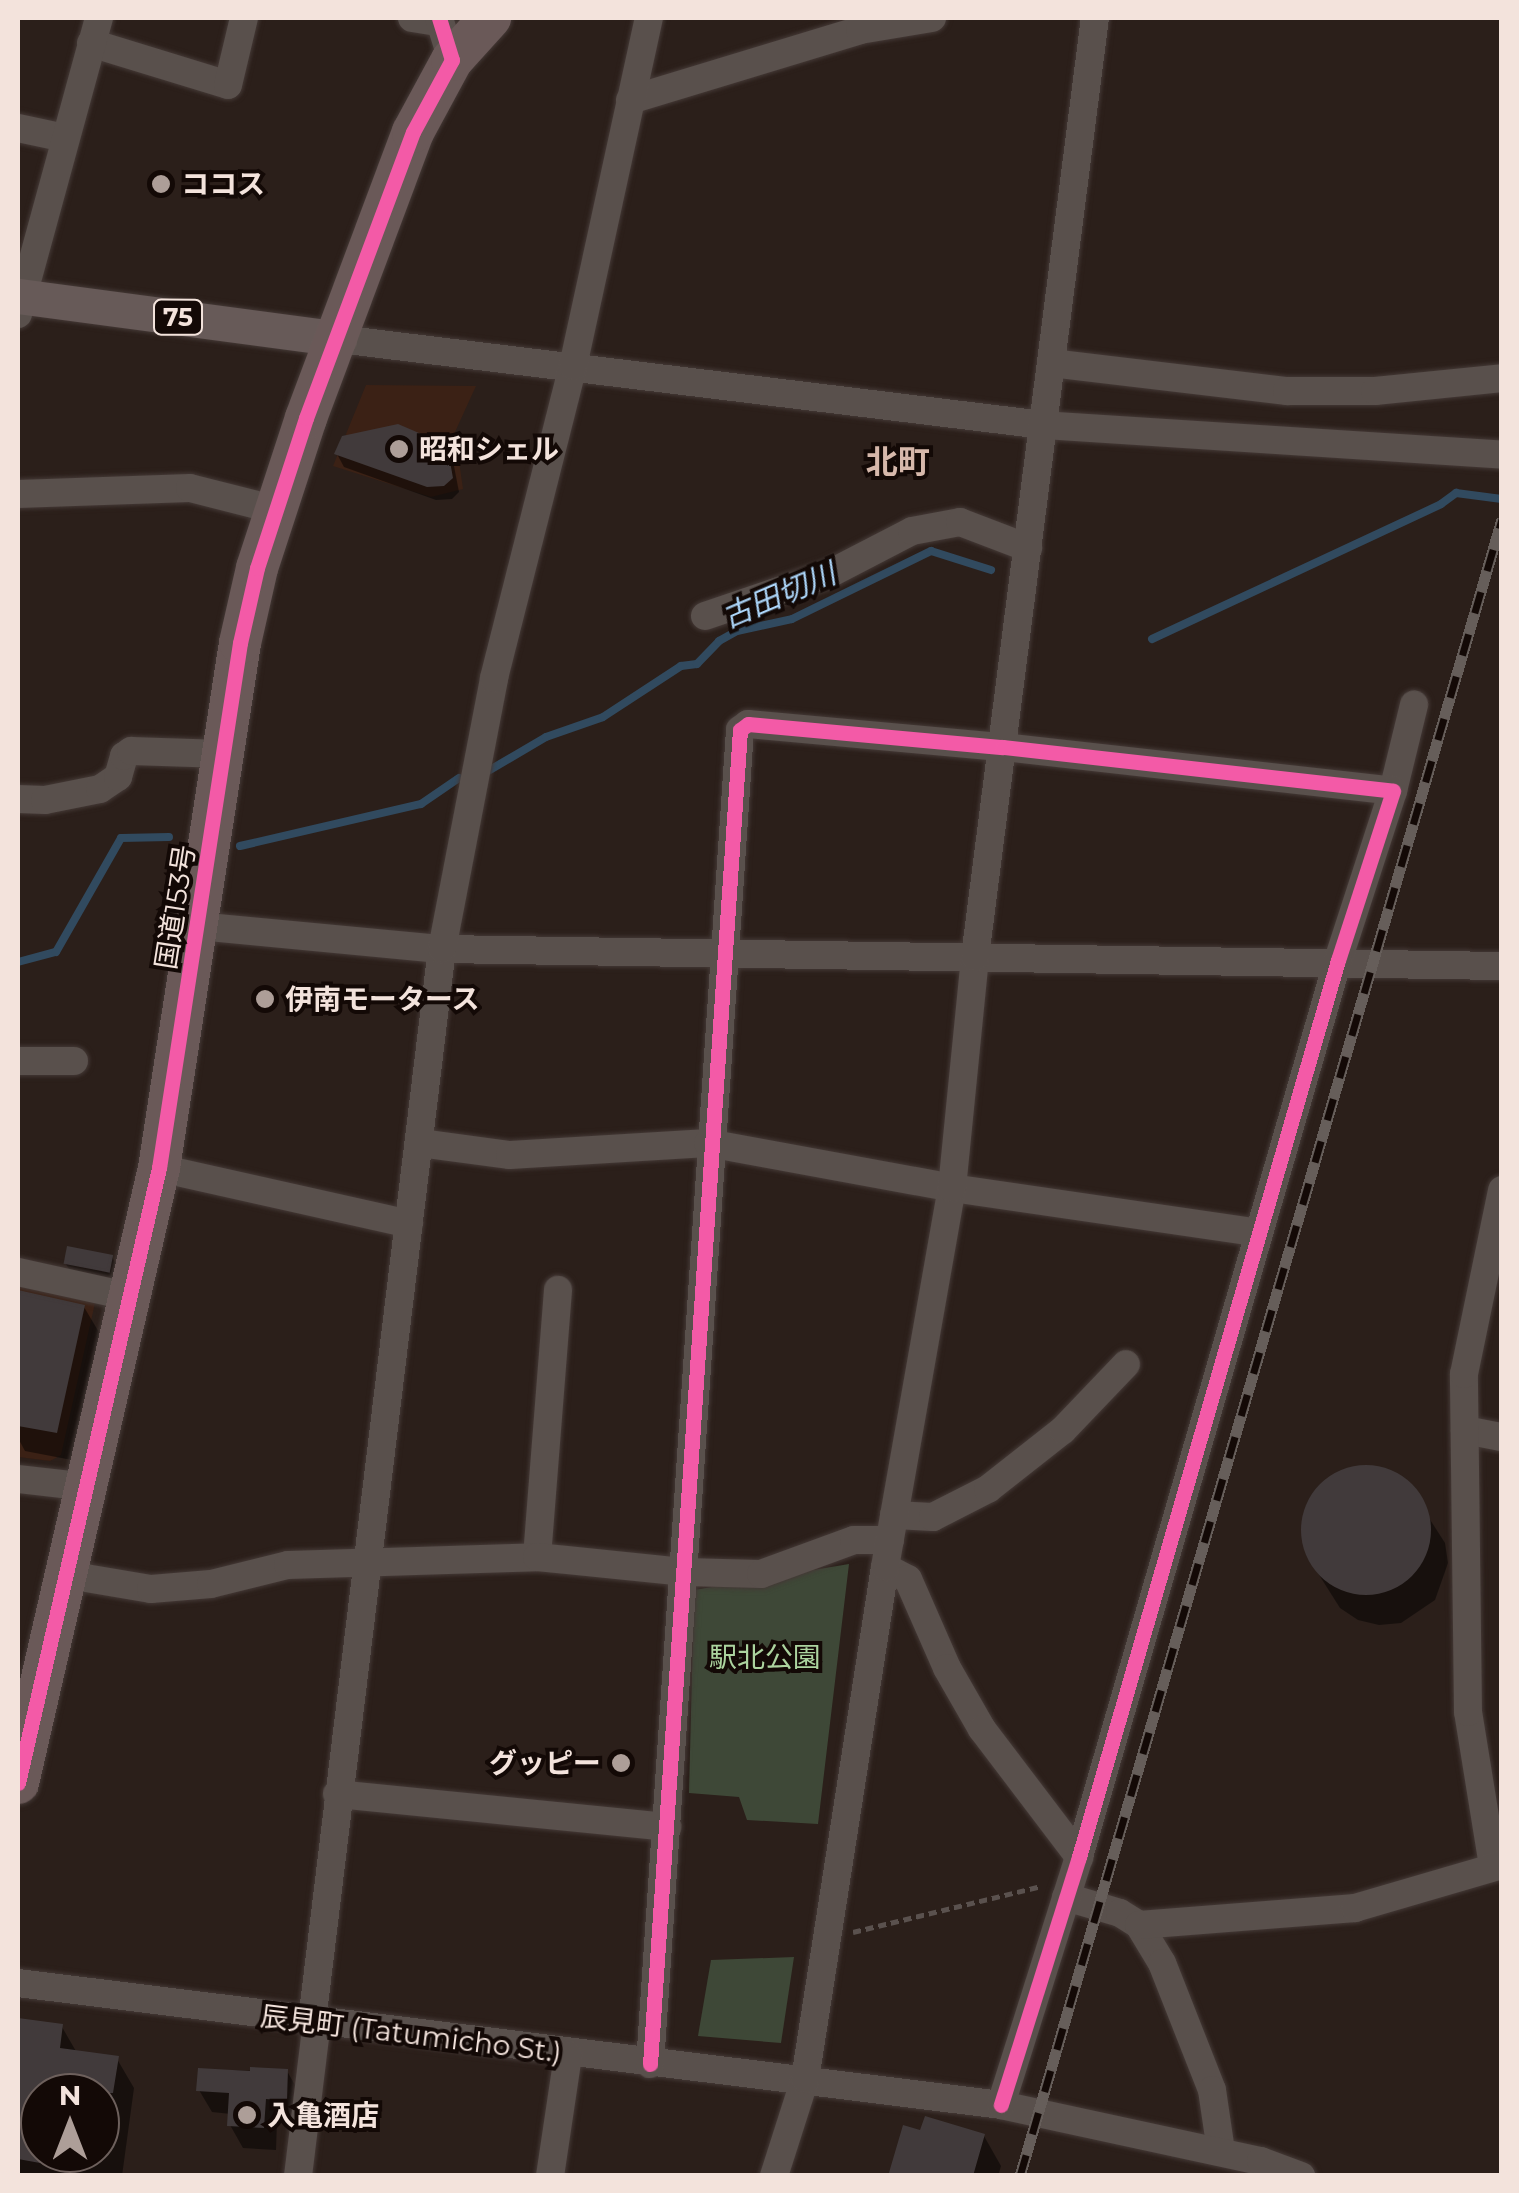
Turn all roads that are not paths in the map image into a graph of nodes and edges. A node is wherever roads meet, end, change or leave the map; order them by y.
1 (244, 18) edge
2 (490, 18) edge
3 (648, 18) edge
4 (932, 18) edge
5 (1095, 18) edge
6 (435, 29) edge
7 (95, 30) edge
8 (630, 100) junction
9 (18, 128) edge
10 (66, 138) junction
11 (19, 302) edge
12 (339, 339) junction
13 (1051, 363) junction
14 (573, 366) junction
15 (1502, 378) edge
16 (1043, 426) junction
17 (1502, 454) edge
18 (18, 494) edge
19 (274, 509) junction
20 (1028, 548) junction
21 (705, 616) dead end
22 (1414, 704) dead end
23 (1003, 747) junction
24 (223, 754) junction
25 (1392, 791) junction
26 (18, 799) edge
27 (197, 926) junction
28 (442, 949) junction
29 (724, 954) junction
30 (975, 958) junction
31 (1338, 960) junction
32 (1502, 966) edge
33 (18, 1060) edge
34 (74, 1061) dead end
35 (420, 1143) junction
36 (708, 1143) junction
37 (159, 1168) junction
38 (952, 1188) junction
39 (1502, 1190) edge
40 (409, 1224) junction
41 (1258, 1234) junction
42 (18, 1272) edge
43 (558, 1290) dead end
44 (132, 1297) junction
45 (1126, 1364) dead end
46 (1465, 1430) junction
47 (1502, 1437) edge
48 (18, 1479) edge
49 (88, 1487) junction
50 (890, 1541) junction
51 (536, 1558) junction
52 (366, 1560) junction
53 (685, 1572) junction
54 (68, 1575) junction
55 (18, 1783) edge
56 (338, 1794) junction
57 (667, 1827) junction
58 (1497, 1865) edge
59 (1072, 1878) junction
60 (1139, 1926) junction
61 (18, 1983) edge
62 (314, 2021) junction
63 (568, 2054) junction
64 (650, 2064) junction
65 (804, 2078) junction
66 (1001, 2105) junction
67 (1220, 2151) junction
68 (298, 2176) edge
69 (550, 2176) edge
70 (774, 2176) edge
71 (1301, 2176) edge

1 - 7 street
2 - 6 highway, 国道153号
3 - 8 street
4 - 8 street
5 - 13 street
6 - 12 highway, 国道153号
7 - 10 street
8 - 14 street
9 - 10 street
10 - 11 street
11 - 12 main road, 75
12 - 14 street
12 - 19 highway, 国道153号
13 - 15 street
13 - 16 street
14 - 16 street
14 - 28 street
16 - 17 street
16 - 20 street
18 - 19 street
19 - 24 highway, 国道153号
20 - 21 street
20 - 23 street
22 - 25 street
23 - 25 street
23 - 29 street
23 - 30 street
24 - 26 street
24 - 27 highway, 国道153号
25 - 31 street
27 - 28 street
27 - 37 highway, 国道153号
28 - 29 street
28 - 35 street
29 - 30 street
29 - 36 street
30 - 31 street
30 - 38 street
31 - 32 street
31 - 41 street
33 - 34 street
35 - 36 street
35 - 40 street
36 - 38 street
36 - 53 street
37 - 40 street
37 - 44 highway, 国道153号
38 - 41 street
38 - 50 street
39 - 46 street
40 - 52 street
41 - 59 street
42 - 44 street
43 - 51 street
44 - 49 highway, 国道153号
45 - 50 street
46 - 47 street
46 - 58 street
48 - 49 street
49 - 54 highway, 国道153号
50 - 53 street
50 - 59 street
50 - 65 street
51 - 52 street
51 - 53 street
52 - 54 street
52 - 56 street
53 - 57 street
54 - 55 highway, 国道153号
56 - 57 street
56 - 62 street
57 - 64 street
58 - 60 street
59 - 60 street
59 - 66 street
60 - 67 street
61 - 62 street, 辰見町 (Tatumicho St.)
62 - 63 street, 辰見町 (Tatumicho St.)
62 - 68 street
63 - 64 street, 辰見町 (Tatumicho St.)
63 - 69 street
64 - 65 street, 辰見町 (Tatumicho St.)
65 - 66 street, 辰見町 (Tatumicho St.)
65 - 70 street
66 - 67 street, 辰見町 (Tatumicho St.)
67 - 71 street, 辰見町 (Tatumicho St.)

